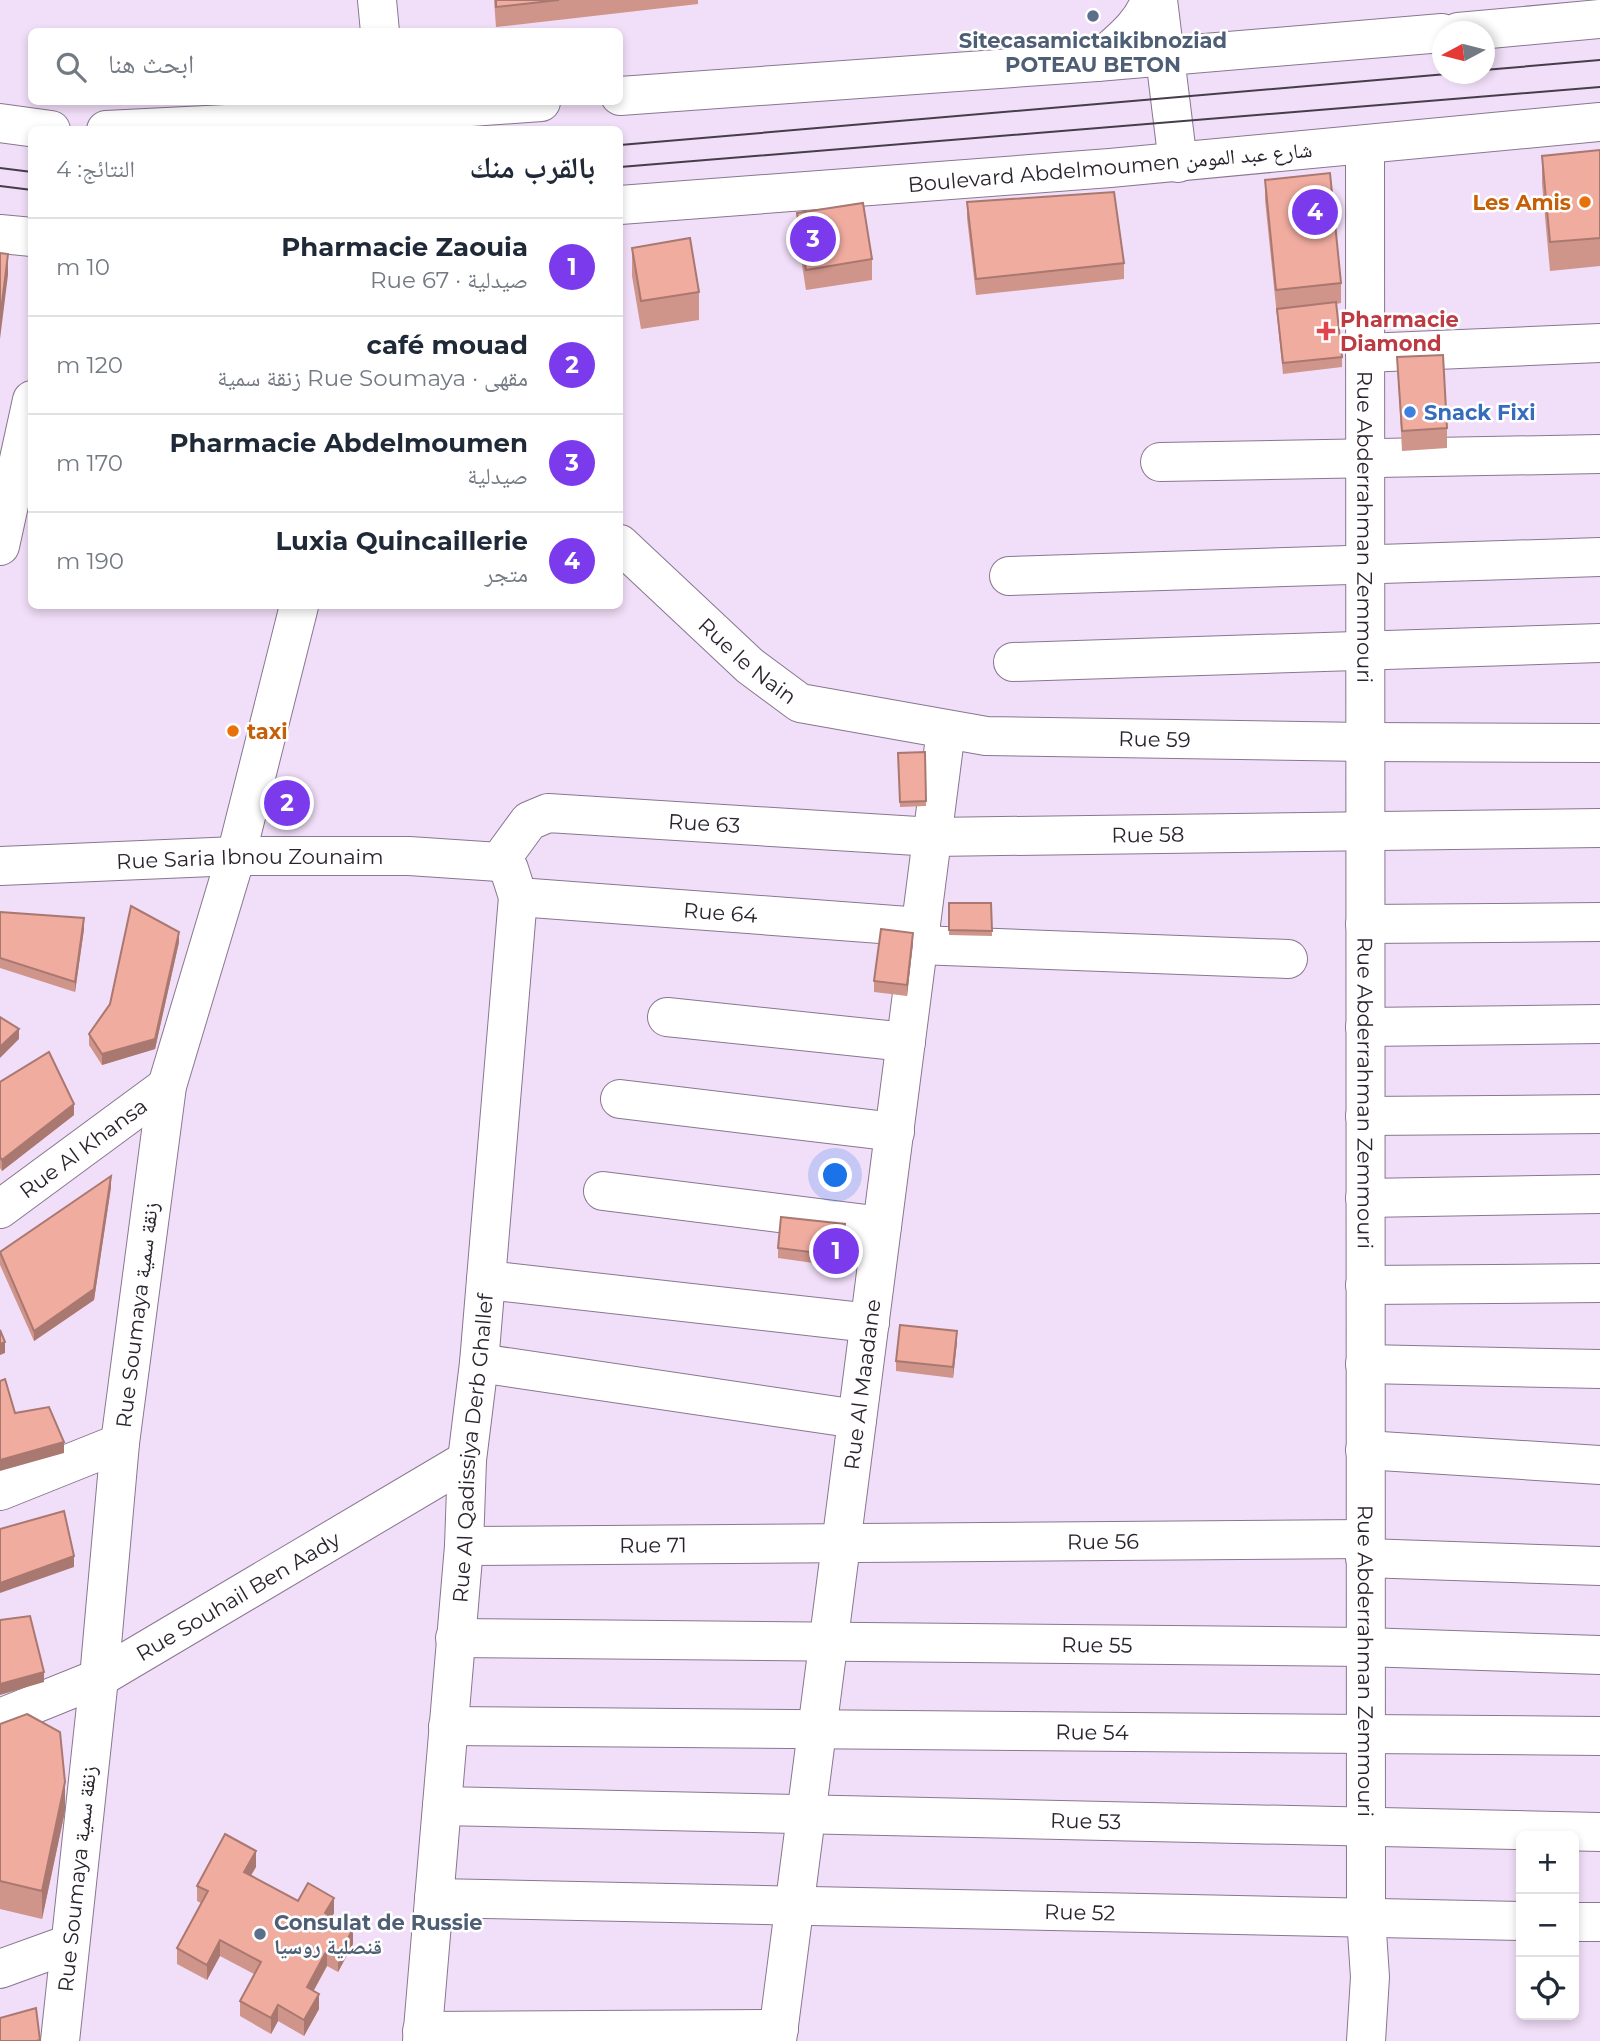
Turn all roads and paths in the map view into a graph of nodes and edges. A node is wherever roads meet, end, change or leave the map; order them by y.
1 (377, 0) edge
2 (1150, 0) edge
3 (1158, 0) edge
4 (1600, 19) edge
5 (380, 28) edge
6 (1495, 29) edge
7 (1432, 34) edge
8 (1165, 57) junction
9 (1097, 62) junction
10 (623, 96) edge
11 (502, 105) edge
12 (385, 114) edge
13 (1600, 122) edge
14 (0, 123) edge
15 (185, 126) edge
16 (28, 127) edge
17 (1365, 145) junction
18 (1178, 163) junction
19 (623, 205) edge
20 (0, 234) edge
21 (28, 237) edge
22 (1600, 343) edge
23 (1364, 353) junction
24 (28, 418) edge
25 (1600, 454) edge
26 (1364, 458) junction
27 (1160, 462) dead end
28 (0, 546) edge
29 (623, 547) edge
30 (1600, 557) edge
31 (1365, 565) junction
32 (1009, 576) dead end
33 (298, 609) edge
34 (1600, 643) edge
35 (1364, 651) junction
36 (1013, 662) dead end
37 (946, 730) junction
38 (1365, 742) junction
39 (1600, 743) edge
40 (1600, 828) edge
41 (1364, 831) junction
42 (933, 836) junction
43 (236, 856) junction
44 (499, 862) junction
45 (0, 866) edge
46 (518, 897) junction
47 (1600, 922) edge
48 (1365, 924) junction
49 (920, 936) junction
50 (1289, 959) dead end
51 (667, 1017) dead end
52 (1600, 1024) edge
53 (1365, 1027) junction
54 (906, 1042) junction
55 (167, 1086) junction
56 (620, 1099) dead end
57 (1600, 1114) edge
58 (1365, 1116) junction
59 (895, 1132) junction
60 (603, 1191) dead end
61 (1600, 1194) edge
62 (1365, 1198) junction
63 (0, 1209) edge
64 (882, 1226) junction
65 (486, 1280) junction
66 (1600, 1283) edge
67 (1365, 1284) junction
68 (870, 1323) junction
69 (479, 1363) junction
70 (1365, 1364) junction
71 (1600, 1369) edge
72 (857, 1419) junction
73 (120, 1443) junction
74 (1365, 1450) junction
75 (467, 1460) junction
76 (1600, 1465) edge
77 (0, 1491) edge
78 (841, 1543) junction
79 (464, 1546) junction
80 (1365, 1548) junction
81 (1600, 1566) edge
82 (456, 1638) junction
83 (829, 1642) junction
84 (1365, 1647) junction
85 (1600, 1655) edge
86 (99, 1678) junction
87 (0, 1718) edge
88 (448, 1726) junction
89 (817, 1729) junction
90 (1366, 1734) junction
91 (1600, 1736) edge
92 (442, 1806) junction
93 (806, 1814) junction
94 (1366, 1827) junction
95 (1600, 1832) edge
96 (434, 1899) junction
97 (794, 1905) junction
98 (1366, 1917) junction
99 (1516, 1920) edge
100 (1579, 1922) edge
101 (1600, 1922) edge
102 (69, 1944) junction
103 (0, 1969) edge
104 (778, 2035) edge
105 (422, 2036) edge
106 (574, 2036) edge
107 (60, 2041) edge
108 (1366, 2041) edge

1 - 5 street
2 - 9 street
3 - 8 street
4 - 6 street
7 - 8 street
8 - 9 street
8 - 18 street
9 - 10 street
11 - 12 street
12 - 15 street
13 - 17 street, Boulevard Abdelmoumen شارع عبد المومن
14 - 16 street
17 - 18 street, Boulevard Abdelmoumen شارع عبد المومن
17 - 23 street, Rue Abderrahman Zemmouri
18 - 19 street, Boulevard Abdelmoumen شارع عبد المومن
20 - 21 street
22 - 23 street
23 - 26 street, Rue Abderrahman Zemmouri
24 - 28 street
25 - 26 street
26 - 27 street
26 - 31 street, Rue Abderrahman Zemmouri
29 - 37 street, Rue le Nain
30 - 31 street
31 - 32 street
31 - 35 street, Rue Abderrahman Zemmouri
33 - 43 street, Rue Soumaya زنقة سمية
34 - 35 street
35 - 36 street
35 - 38 street, Rue Abderrahman Zemmouri
37 - 38 street, Rue 59
37 - 42 street, Rue Al Maadane
38 - 39 street, Rue 59
38 - 41 street, Rue Abderrahman Zemmouri
40 - 41 street, Rue 58
41 - 42 street, Rue 58
41 - 48 street, Rue Abderrahman Zemmouri
42 - 44 street, Rue 63
42 - 49 street, Rue Al Maadane
43 - 44 street, Rue Saria Ibnou Zounaim
43 - 45 street, Rue Saria Ibnou Zounaim
43 - 55 street, Rue Soumaya زنقة سمية
44 - 46 street, Rue Al Qadissiya Derb Ghallef
46 - 49 street, Rue 64
46 - 65 street, Rue Al Qadissiya Derb Ghallef
47 - 48 street
48 - 53 street, Rue Abderrahman Zemmouri
49 - 50 street, Rue 64
49 - 54 street, Rue Al Maadane
51 - 54 street
52 - 53 street
53 - 58 street, Rue Abderrahman Zemmouri
54 - 59 street, Rue Al Maadane
55 - 63 street, Rue Al Khansa
55 - 73 street, Rue Soumaya زنقة سمية
56 - 59 street
57 - 58 street
58 - 62 street, Rue Abderrahman Zemmouri
59 - 64 street, Rue Al Maadane
60 - 64 street
61 - 62 street
62 - 67 street, Rue Abderrahman Zemmouri
64 - 68 street, Rue Al Maadane
65 - 68 street
65 - 69 street, Rue Al Qadissiya Derb Ghallef
66 - 67 street
67 - 70 street, Rue Abderrahman Zemmouri
68 - 72 street, Rue Al Maadane
69 - 72 street
69 - 75 street, Rue Al Qadissiya Derb Ghallef
70 - 71 street
70 - 74 street, Rue Abderrahman Zemmouri
72 - 78 street, Rue Al Maadane
73 - 77 street
73 - 86 street, Rue Soumaya زنقة سمية
74 - 76 street
74 - 80 street, Rue Abderrahman Zemmouri
75 - 79 street, Rue Al Qadissiya Derb Ghallef
75 - 86 street, Rue Souhail Ben Aady
78 - 79 street, Rue 71
78 - 80 street, Rue 56
78 - 83 street, Rue Al Maadane
79 - 82 street, Rue Al Qadissiya Derb Ghallef
80 - 81 street, Rue 56
80 - 84 street, Rue Abderrahman Zemmouri
82 - 83 street, Rue 55
82 - 88 street, Rue Al Qadissiya Derb Ghallef
83 - 84 street, Rue 55
83 - 89 street, Rue Al Maadane
84 - 85 street, Rue 55
84 - 90 street, Rue Abderrahman Zemmouri
86 - 87 street, Rue Souhail Ben Aady
86 - 102 street, Rue Soumaya زنقة سمية
88 - 89 street, Rue 54
88 - 92 street, Rue Al Qadissiya Derb Ghallef
89 - 90 street, Rue 54
89 - 93 street, Rue Al Maadane
90 - 91 street, Rue 54
90 - 94 street, Rue Abderrahman Zemmouri
92 - 93 street, Rue 53
92 - 96 street, Rue Al Qadissiya Derb Ghallef
93 - 94 street, Rue 53
93 - 97 street, Rue Al Maadane
94 - 95 street, Rue 53
94 - 98 street, Rue Abderrahman Zemmouri
96 - 97 street, Rue 52
96 - 105 street, Rue Al Qadissiya Derb Ghallef
97 - 98 street, Rue 52
97 - 104 street, Rue Al Maadane
98 - 99 street, Rue 52
98 - 108 street, Rue Abderrahman Zemmouri
100 - 101 street
102 - 103 street
102 - 107 street, Rue Soumaya زنقة سمية
104 - 106 street
105 - 106 street

